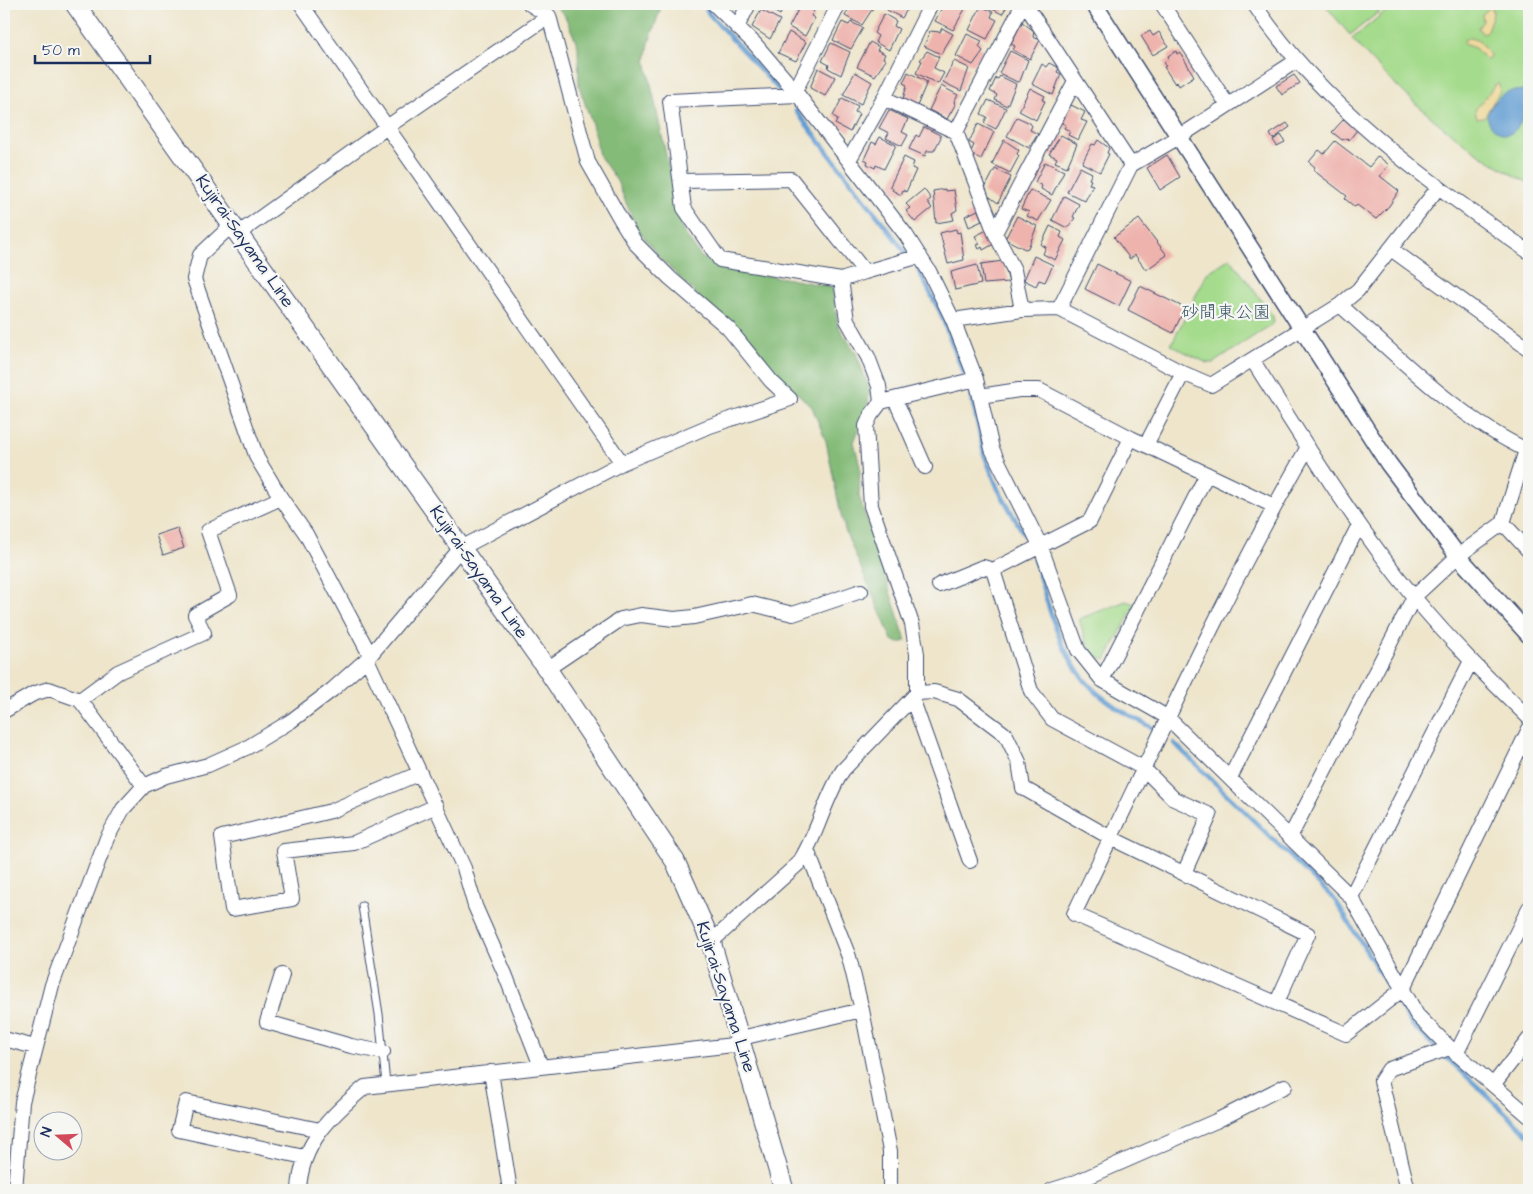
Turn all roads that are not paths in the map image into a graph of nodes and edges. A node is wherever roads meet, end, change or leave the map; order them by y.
1 (75, 4) edge
2 (301, 4) edge
3 (530, 4) edge
4 (714, 4) edge
5 (749, 4) edge
6 (839, 4) edge
7 (931, 4) edge
8 (1024, 4) edge
9 (1094, 4) edge
10 (1162, 4) edge
11 (1254, 4) edge
12 (549, 16) junction
13 (738, 27) junction
14 (1296, 60) junction
15 (1075, 81) junction
16 (797, 93) junction
17 (884, 98) junction
18 (1227, 104) junction
19 (386, 127) junction
20 (956, 132) junction
21 (1179, 138) junction
22 (849, 160) junction
23 (1131, 165) junction
24 (681, 181) junction
25 (1438, 188) junction
26 (236, 228) junction
27 (995, 233) junction
28 (1391, 249) junction
29 (1529, 252) edge
30 (920, 256) junction
31 (865, 272) junction
32 (841, 280) junction
33 (1340, 305) junction
34 (1022, 310) junction
35 (1059, 310) junction
36 (953, 320) junction
37 (1301, 328) junction
38 (1529, 349) edge
39 (1252, 361) junction
40 (1183, 373) junction
41 (976, 379) junction
42 (980, 396) junction
43 (895, 399) junction
44 (881, 402) junction
45 (1131, 438) junction
46 (1146, 445) junction
47 (1308, 447) junction
48 (1528, 451) edge
49 (622, 463) junction
50 (925, 467) dead end
51 (1207, 474) junction
52 (280, 498) junction
53 (1274, 506) junction
54 (1503, 524) junction
55 (1359, 525) junction
56 (1040, 545) junction
57 (461, 548) junction
58 (1529, 551) edge
59 (1458, 556) junction
60 (993, 570) junction
61 (939, 585) dead end
62 (861, 591) dead end
63 (1414, 597) junction
64 (1529, 635) edge
65 (368, 657) junction
66 (1470, 661) junction
67 (547, 669) junction
68 (1102, 680) junction
69 (914, 695) junction
70 (80, 700) junction
71 (4, 711) edge
72 (1167, 718) junction
73 (1529, 718) edge
74 (1529, 729) edge
75 (1143, 768) junction
76 (420, 773) junction
77 (1230, 778) junction
78 (144, 786) junction
79 (436, 806) junction
80 (1290, 837) junction
81 (1111, 838) junction
82 (807, 850) junction
83 (970, 861) dead end
84 (1184, 873) junction
85 (1351, 897) junction
86 (362, 906) dead end
87 (1529, 908) edge
88 (711, 942) junction
89 (282, 975) dead end
90 (1403, 989) junction
91 (1277, 1002) junction
92 (862, 1010) junction
93 (4, 1039) edge
94 (1529, 1039) edge
95 (742, 1041) junction
96 (35, 1047) junction
97 (1453, 1051) junction
98 (383, 1052) junction
99 (541, 1066) junction
100 (491, 1072) junction
101 (386, 1084) junction
102 (1493, 1085) junction
103 (1285, 1086) dead end
104 (1529, 1116) edge
105 (320, 1130) junction
106 (304, 1157) junction
107 (15, 1190) edge
108 (299, 1190) edge
109 (510, 1190) edge
110 (784, 1190) edge
111 (890, 1190) edge
112 (1052, 1190) edge
113 (1408, 1190) edge

1 - 26 main road, Kujirai-Sayama Line
2 - 19 street
3 - 12 street
4 - 13 street
5 - 13 street
6 - 16 street
7 - 17 street
8 - 15 street
8 - 20 street
9 - 21 street
10 - 18 street
11 - 14 street
12 - 19 street
12 - 49 street
13 - 16 street
14 - 18 street
14 - 25 street
15 - 23 street
15 - 27 street
16 - 22 street
16 - 24 street
17 - 20 street
17 - 22 street
18 - 21 street
19 - 26 street
19 - 49 street
20 - 27 street
21 - 23 street
21 - 37 street
22 - 30 street
23 - 35 street
24 - 31 street
24 - 32 street
25 - 28 street
25 - 29 street
26 - 52 street
26 - 57 main road, Kujirai-Sayama Line
27 - 34 street
28 - 33 street
28 - 38 street
30 - 31 street
30 - 36 street
31 - 32 street
32 - 44 street
33 - 37 street
33 - 48 street
34 - 35 street
34 - 36 street
35 - 40 street
36 - 41 street
37 - 39 street
37 - 59 street
39 - 40 street
39 - 47 street
40 - 46 street
41 - 42 street
41 - 43 street
42 - 45 street
42 - 56 street
43 - 44 street
43 - 50 street
44 - 69 street
45 - 46 street
45 - 56 street
46 - 51 street
47 - 53 street
47 - 55 street
48 - 54 street
49 - 57 street
51 - 53 street
51 - 68 street
52 - 65 street
52 - 70 street
53 - 72 street
54 - 58 street
54 - 59 street
55 - 63 street
55 - 77 street
56 - 60 street
56 - 68 street
57 - 65 street
57 - 67 main road, Kujirai-Sayama Line
59 - 63 street
59 - 64 street
60 - 61 street
60 - 75 street
62 - 67 street
63 - 66 street
63 - 80 street
65 - 76 street
65 - 78 street
66 - 73 street
66 - 85 street
67 - 88 main road, Kujirai-Sayama Line
68 - 72 street
69 - 81 street
69 - 82 street
69 - 83 street
70 - 71 street
70 - 78 street
72 - 75 street
72 - 77 street
74 - 90 street
75 - 81 street
75 - 84 street
76 - 79 street
76 - 79 street
77 - 80 street
78 - 96 street
79 - 99 street
80 - 85 street
81 - 84 street
81 - 91 street
82 - 88 street
82 - 92 street
84 - 91 street
85 - 90 street
86 - 98 lane
87 - 97 street
88 - 95 main road, Kujirai-Sayama Line
89 - 98 street
90 - 91 street
90 - 97 street
92 - 95 street
92 - 111 street
93 - 96 street
94 - 102 street
95 - 99 street
95 - 110 main road, Kujirai-Sayama Line
96 - 107 street
97 - 102 street
97 - 113 street
98 - 101 lane
99 - 100 street
100 - 101 street
100 - 109 street
101 - 105 street
102 - 104 street
103 - 112 street
105 - 106 street
105 - 106 street
106 - 108 street

